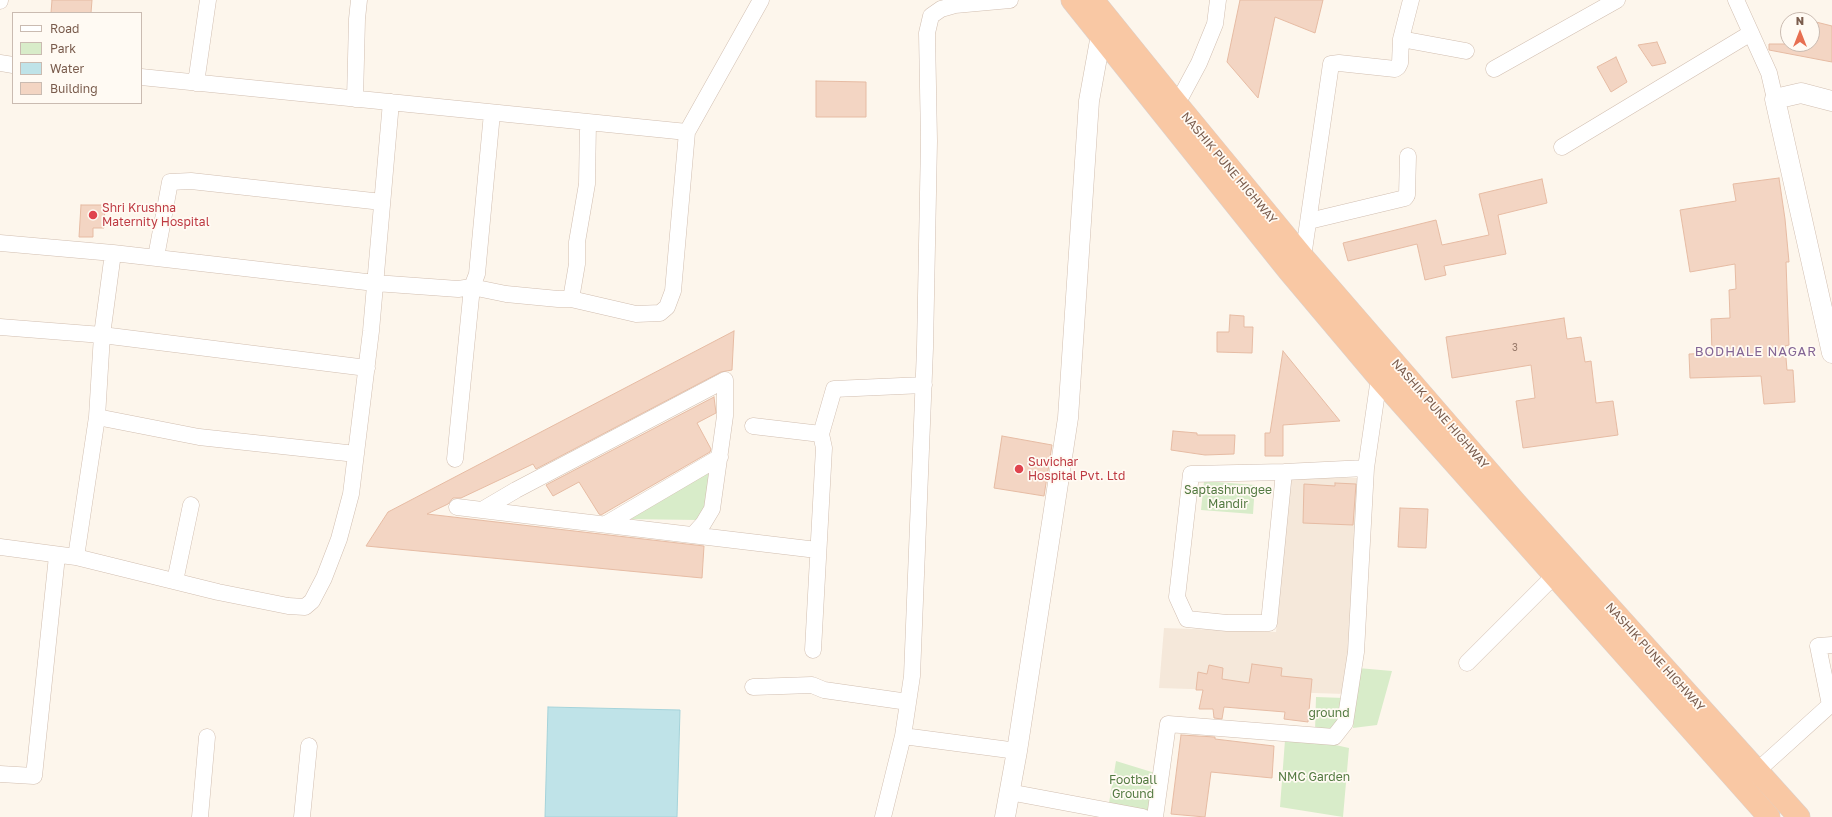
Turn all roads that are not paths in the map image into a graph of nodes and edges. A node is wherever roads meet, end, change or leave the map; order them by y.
1 (208, 0) edge
2 (359, 0) edge
3 (761, 0) edge
4 (1010, 0) edge
5 (1072, 0) edge
6 (1093, 0) edge
7 (1218, 0) edge
8 (1411, 0) edge
9 (1617, 0) edge
10 (1736, 0) edge
11 (1751, 33) junction
12 (1101, 35) junction
13 (1401, 39) junction
14 (1466, 51) dead end
15 (0, 63) edge
16 (12, 64) edge
17 (1494, 69) dead end
18 (142, 77) edge
19 (196, 83) junction
20 (355, 99) junction
21 (1775, 99) junction
22 (1832, 101) edge
23 (391, 102) junction
24 (1177, 104) junction
25 (492, 113) junction
26 (588, 122) junction
27 (687, 132) junction
28 (1562, 147) dead end
29 (1408, 156) dead end
30 (382, 202) junction
31 (1308, 221) junction
32 (0, 243) edge
33 (113, 253) junction
34 (156, 257) junction
35 (1303, 257) junction
36 (375, 282) junction
37 (472, 287) junction
38 (572, 298) junction
39 (0, 327) edge
40 (1829, 329) edge
41 (102, 335) junction
42 (1832, 352) edge
43 (367, 368) junction
44 (1379, 378) junction
45 (924, 385) junction
46 (97, 417) junction
47 (753, 426) dead end
48 (821, 434) junction
49 (356, 454) junction
50 (720, 457) junction
51 (456, 459) dead end
52 (1366, 468) junction
53 (1284, 472) junction
54 (191, 505) dead end
55 (457, 507) dead end
56 (482, 510) junction
57 (606, 524) junction
58 (693, 535) junction
59 (0, 547) edge
60 (817, 550) junction
61 (57, 556) junction
62 (76, 557) junction
63 (1555, 575) junction
64 (176, 581) junction
65 (1832, 645) edge
66 (813, 650) dead end
67 (1467, 663) dead end
68 (753, 687) dead end
69 (908, 702) junction
70 (903, 736) junction
71 (207, 737) dead end
72 (309, 746) dead end
73 (1017, 751) junction
74 (1757, 771) junction
75 (0, 774) edge
76 (1009, 792) junction
77 (200, 817) edge
78 (302, 817) edge
79 (883, 817) edge
80 (1005, 817) edge
81 (1144, 817) edge
82 (1155, 817) edge
83 (1769, 817) edge
84 (1799, 817) edge

1 - 19 street
2 - 20 street
3 - 27 street
4 - 45 street
5 - 12 highway, NASHIK PUNE HIGHWAY
6 - 24 highway, NASHIK PUNE HIGHWAY
7 - 24 street
8 - 13 street
9 - 17 street
10 - 11 street
11 - 21 street
11 - 28 street
12 - 44 highway, NASHIK PUNE HIGHWAY
12 - 73 street
13 - 14 street
13 - 31 street
15 - 16 street
18 - 19 street
19 - 20 street
20 - 23 street
21 - 22 street
21 - 40 street
23 - 25 street
23 - 30 street
24 - 35 highway, NASHIK PUNE HIGHWAY
25 - 26 street
25 - 37 street
26 - 27 street
26 - 38 street
27 - 38 street
29 - 31 street
30 - 34 street
30 - 36 street
31 - 35 street
32 - 33 street
33 - 34 street
33 - 41 street
34 - 36 street
35 - 74 highway, NASHIK PUNE HIGHWAY
36 - 37 street
36 - 43 street
37 - 38 street
37 - 51 street
39 - 41 street
40 - 42 street
41 - 43 street
41 - 46 street
43 - 49 street
44 - 52 street
44 - 63 highway, NASHIK PUNE HIGHWAY
45 - 48 street
45 - 69 street
46 - 49 street
46 - 62 street
47 - 48 street
48 - 60 street
49 - 64 street
50 - 56 street
50 - 57 street
50 - 58 street
52 - 53 street
52 - 82 street
53 - 53 street
54 - 64 street
55 - 56 street
56 - 57 street
57 - 58 street
58 - 60 street
59 - 61 street
60 - 66 street
61 - 62 street
61 - 75 street
62 - 64 street
63 - 67 street
63 - 83 highway, NASHIK PUNE HIGHWAY
65 - 74 street
68 - 69 street
69 - 70 street
70 - 73 street
70 - 79 street
71 - 77 street
72 - 78 street
73 - 76 street
74 - 84 highway, NASHIK PUNE HIGHWAY
76 - 80 street
76 - 81 street

